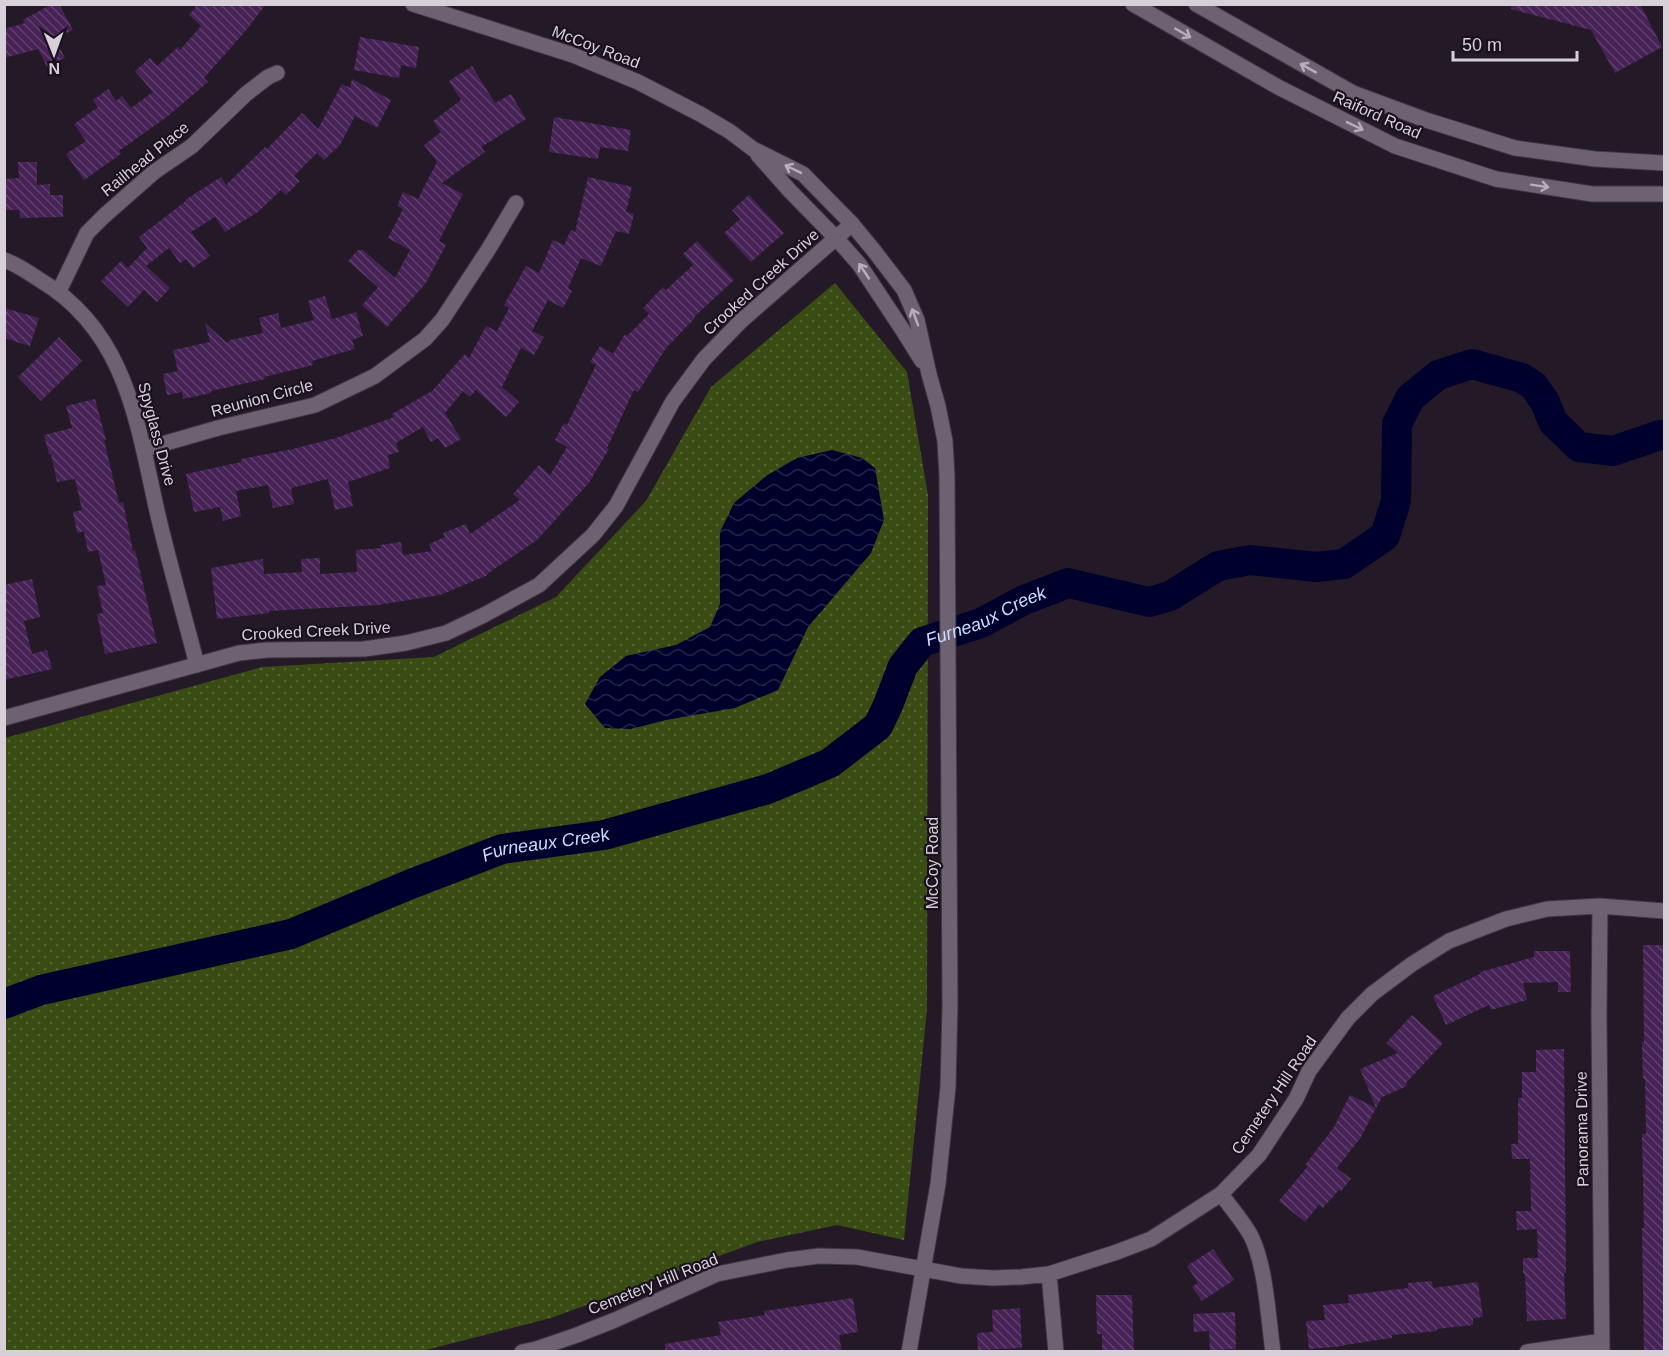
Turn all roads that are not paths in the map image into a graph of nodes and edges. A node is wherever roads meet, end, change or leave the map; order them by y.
1 (413, 4) edge
2 (1133, 4) edge
3 (1196, 4) edge
4 (277, 73) dead end
5 (753, 149) junction
6 (1665, 163) edge
7 (1665, 194) edge
8 (516, 203) dead end
9 (852, 224) junction
10 (836, 238) junction
11 (4, 260) edge
12 (59, 291) junction
13 (929, 374) junction
14 (145, 449) junction
15 (197, 665) junction
16 (4, 718) edge
17 (1600, 906) junction
18 (1665, 911) edge
19 (1221, 1194) junction
20 (924, 1269) junction
21 (1049, 1274) junction
22 (1602, 1346) edge
23 (522, 1352) edge
24 (909, 1352) edge
25 (1056, 1352) edge
26 (1273, 1352) edge
27 (1527, 1352) edge

1 - 5 street, McCoy Road
2 -> 7 street, Raiford Road
6 -> 3 street, Raiford Road
4 - 12 street, Railhead Place
9 -> 5 street, McCoy Road
5 - 10 street, McCoy Road
8 - 14 street, Reunion Circle
9 - 10 street, Crooked Creek Drive
13 -> 9 street, McCoy Road
13 -> 10 street, McCoy Road
10 - 15 street, Crooked Creek Drive
11 - 12 street, Spyglass Drive
12 - 14 street, Spyglass Drive
13 - 20 street, McCoy Road
14 - 15 street, Spyglass Drive
15 - 16 street, Crooked Creek Drive
17 - 18 street, Cemetery Hill Road
17 - 19 street, Cemetery Hill Road
17 - 22 street, Panorama Drive
19 - 21 street, Cemetery Hill Road
19 - 26 street
20 - 21 street, Cemetery Hill Road
20 - 23 street, Cemetery Hill Road
20 - 24 street, McCoy Road
21 - 25 street
22 - 27 street

